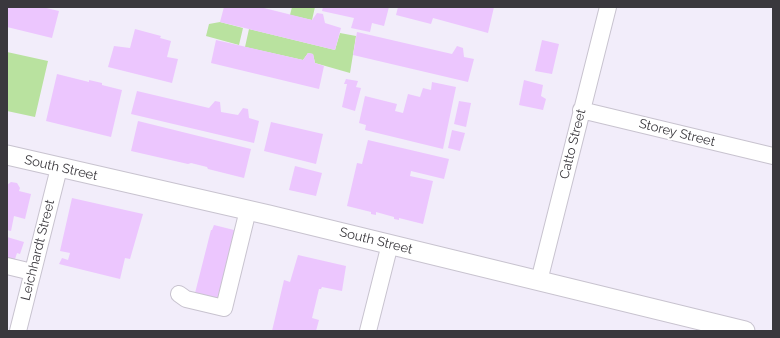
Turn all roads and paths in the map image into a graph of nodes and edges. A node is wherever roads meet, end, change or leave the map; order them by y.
1 (608, 7) edge
2 (581, 110) junction
3 (7, 155) edge
4 (773, 156) edge
5 (59, 168) junction
6 (248, 210) junction
7 (390, 244) junction
8 (7, 266) edge
9 (32, 272) junction
10 (539, 280) junction
11 (179, 294) dead end
12 (18, 331) edge
13 (368, 331) edge
14 (745, 331) edge

1 - 2 street, Catto Street
2 - 4 street, Storey Street
2 - 10 street, Catto Street
3 - 5 street, South Street
5 - 6 street, South Street
5 - 9 street, Leichhardt Street
6 - 7 street, South Street
6 - 11 street
7 - 10 street, South Street
7 - 13 street
8 - 9 street
9 - 12 street, Leichhardt Street
10 - 14 street, South Street

